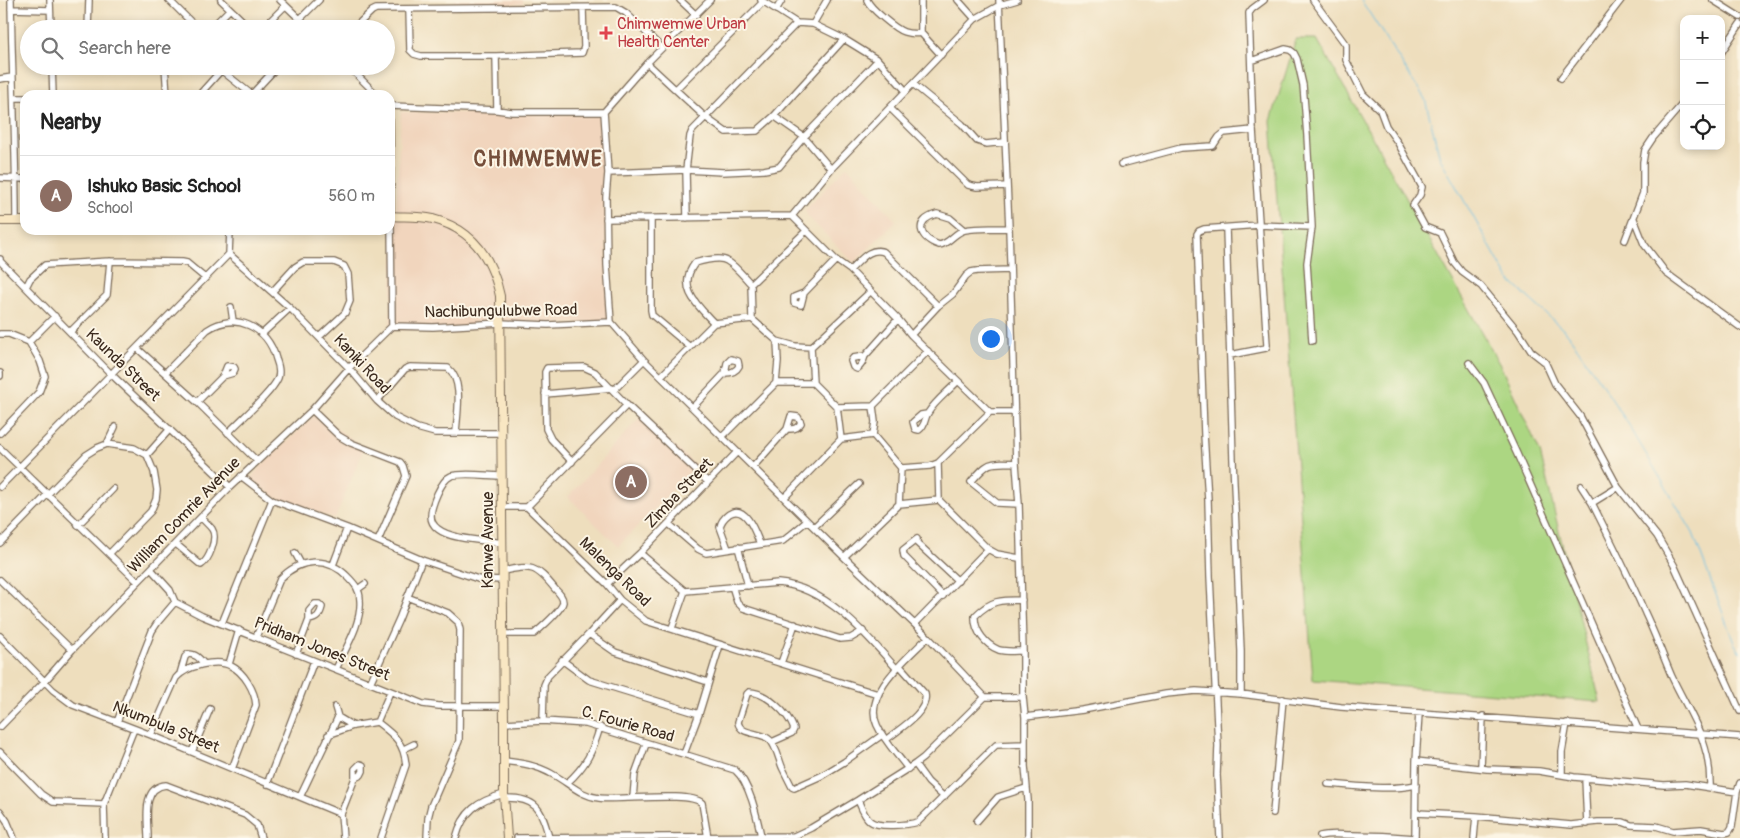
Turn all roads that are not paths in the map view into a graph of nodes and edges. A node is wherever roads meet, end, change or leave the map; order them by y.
1 (11, 0) edge
2 (50, 0) edge
3 (89, 0) edge
4 (169, 0) edge
5 (221, 0) edge
6 (280, 0) edge
7 (319, 0) edge
8 (450, 0) edge
9 (542, 0) edge
10 (680, 0) edge
11 (710, 0) edge
12 (782, 0) edge
13 (827, 0) edge
14 (867, 0) edge
15 (921, 0) edge
16 (958, 0) edge
17 (1016, 0) edge
18 (1264, 0) edge
19 (1313, 0) edge
20 (1621, 0) edge
21 (1713, 0) edge
22 (762, 1) edge
23 (1000, 3) edge
24 (285, 6) junction
25 (451, 8) junction
26 (542, 8) junction
27 (584, 8) junction
28 (11, 9) junction
29 (230, 9) junction
30 (409, 9) junction
31 (50, 10) junction
32 (776, 10) junction
33 (696, 15) junction
34 (1740, 17) edge
35 (300, 19) joint
36 (975, 19) junction
37 (51, 20) edge
38 (88, 20) edge
39 (189, 20) edge
40 (219, 20) edge
41 (241, 20) edge
42 (271, 20) edge
43 (362, 20) edge
44 (797, 23) junction
45 (814, 24) junction
46 (1740, 24) edge
47 (921, 33) junction
48 (844, 39) junction
49 (662, 48) junction
50 (1725, 48) edge
51 (941, 55) junction
52 (496, 56) junction
53 (878, 60) junction
54 (1251, 61) junction
55 (647, 63) junction
56 (52, 75) edge
57 (166, 75) edge
58 (217, 75) edge
59 (230, 75) edge
60 (270, 75) edge
61 (357, 75) edge
62 (12, 77) junction
63 (1561, 78) dead end
64 (0, 79) edge
65 (913, 84) junction
66 (53, 90) edge
67 (167, 90) edge
68 (203, 90) edge
69 (246, 90) edge
70 (256, 90) edge
71 (372, 90) edge
72 (676, 90) junction
73 (906, 91) junction
74 (14, 98) junction
75 (20, 98) edge
76 (1681, 105) edge
77 (395, 106) edge
78 (890, 108) junction
79 (497, 110) junction
80 (604, 112) junction
81 (774, 116) junction
82 (705, 117) junction
83 (1253, 130) junction
84 (804, 137) junction
85 (1005, 142) junction
86 (1121, 164) dead end
87 (831, 169) junction
88 (686, 170) junction
89 (608, 173) junction
90 (0, 178) edge
91 (16, 179) junction
92 (20, 179) edge
93 (1007, 186) junction
94 (395, 216) edge
95 (792, 216) junction
96 (687, 218) junction
97 (606, 219) junction
98 (651, 219) junction
99 (1634, 219) junction
100 (0, 221) edge
101 (16, 222) junction
102 (20, 222) edge
103 (1259, 225) junction
104 (1312, 227) junction
105 (1009, 228) junction
106 (1226, 228) junction
107 (964, 230) junction
108 (806, 231) junction
109 (230, 235) edge
110 (390, 235) edge
111 (1625, 240) dead end
112 (229, 254) junction
113 (836, 260) junction
114 (0, 261) edge
115 (110, 261) junction
116 (850, 270) junction
117 (1010, 270) junction
118 (205, 278) junction
119 (751, 284) junction
120 (26, 287) junction
121 (272, 292) junction
122 (870, 292) junction
123 (804, 293) dead end
124 (938, 306) junction
125 (231, 307) dead end
126 (290, 308) junction
127 (55, 316) junction
128 (752, 318) junction
129 (898, 319) junction
130 (233, 321) junction
131 (611, 322) junction
132 (714, 323) junction
133 (501, 324) junction
134 (392, 326) junction
135 (1740, 327) edge
136 (70, 332) junction
137 (263, 333) junction
138 (0, 334) edge
139 (911, 335) junction
140 (319, 337) junction
141 (777, 341) junction
142 (1312, 341) dead end
143 (29, 342) junction
144 (690, 347) junction
145 (811, 347) junction
146 (138, 348) junction
147 (928, 351) junction
148 (1230, 355) junction
149 (864, 356) dead end
150 (644, 360) junction
151 (1469, 363) dead end
152 (349, 368) junction
153 (165, 373) junction
154 (724, 373) dead end
155 (111, 374) junction
156 (224, 376) dead end
157 (661, 376) junction
158 (958, 381) junction
159 (776, 383) junction
160 (813, 383) junction
161 (613, 389) junction
162 (544, 394) junction
163 (377, 401) junction
164 (197, 402) junction
165 (627, 405) junction
166 (873, 406) junction
167 (693, 407) junction
168 (837, 407) junction
169 (312, 410) junction
170 (990, 412) junction
171 (1015, 412) junction
172 (927, 414) dead end
173 (115, 427) dead end
174 (170, 429) junction
175 (787, 429) dead end
176 (228, 432) junction
177 (0, 433) edge
178 (456, 433) junction
179 (501, 433) junction
180 (873, 436) junction
181 (722, 437) junction
182 (841, 438) junction
183 (107, 444) junction
184 (0, 448) edge
185 (737, 452) junction
186 (147, 455) junction
187 (257, 461) junction
188 (572, 462) junction
189 (938, 463) junction
190 (1016, 463) junction
191 (19, 467) junction
192 (754, 467) junction
193 (901, 468) junction
194 (241, 476) junction
195 (502, 476) junction
196 (708, 482) junction
197 (858, 484) dead end
198 (1581, 486) dead end
199 (0, 487) edge
200 (230, 487) junction
201 (1618, 487) junction
202 (113, 489) dead end
203 (48, 494) junction
204 (785, 497) junction
205 (272, 500) junction
206 (939, 500) junction
207 (1592, 503) junction
208 (899, 504) junction
209 (1018, 504) junction
210 (502, 507) junction
211 (527, 507) junction
212 (201, 517) junction
213 (807, 521) junction
214 (668, 524) junction
215 (78, 525) junction
216 (814, 527) junction
217 (347, 528) junction
218 (378, 541) junction
219 (0, 542) edge
220 (502, 543) junction
221 (176, 544) junction
222 (760, 544) junction
223 (738, 547) junction
224 (728, 549) junction
225 (988, 549) junction
226 (295, 553) dead end
227 (640, 553) junction
228 (109, 554) junction
229 (844, 557) junction
230 (1019, 558) junction
231 (422, 560) junction
232 (301, 564) junction
233 (332, 565) junction
234 (151, 569) junction
235 (502, 571) junction
236 (0, 580) edge
237 (502, 580) junction
238 (958, 581) junction
239 (138, 582) junction
240 (365, 584) dead end
241 (607, 584) junction
242 (732, 586) junction
243 (748, 586) junction
244 (358, 589) junction
245 (686, 592) junction
246 (943, 596) junction
247 (407, 597) junction
248 (620, 600) junction
249 (1022, 600) junction
250 (175, 602) junction
251 (309, 620) dead end
252 (222, 623) junction
253 (795, 624) junction
254 (915, 624) junction
255 (672, 628) junction
256 (239, 630) junction
257 (863, 631) junction
258 (503, 634) junction
259 (589, 634) junction
260 (0, 636) edge
261 (256, 637) junction
262 (928, 637) junction
263 (720, 645) junction
264 (72, 650) junction
265 (1023, 651) junction
266 (296, 654) junction
267 (562, 660) junction
268 (314, 661) junction
269 (781, 662) junction
270 (204, 664) junction
271 (229, 664) junction
272 (898, 667) junction
273 (336, 669) junction
274 (180, 674) junction
275 (45, 681) junction
276 (708, 682) junction
277 (370, 683) junction
278 (390, 692) junction
279 (1215, 692) junction
280 (878, 694) junction
281 (1241, 694) junction
282 (985, 697) junction
283 (1023, 697) junction
284 (1283, 699) junction
285 (460, 706) junction
286 (504, 706) junction
287 (335, 707) dead end
288 (210, 709) dead end
289 (1740, 711) edge
290 (1419, 712) junction
291 (699, 714) junction
292 (1483, 716) junction
293 (338, 717) junction
294 (1025, 717) junction
295 (543, 721) junction
296 (117, 722) junction
297 (377, 722) junction
298 (504, 723) junction
299 (1567, 723) junction
300 (0, 726) edge
301 (353, 726) junction
302 (600, 727) junction
303 (134, 729) junction
304 (1638, 729) junction
305 (151, 735) junction
306 (328, 735) junction
307 (1702, 735) junction
308 (1740, 736) edge
309 (884, 737) junction
310 (772, 742) junction
311 (414, 744) dead end
312 (646, 744) junction
313 (1024, 744) junction
314 (404, 749) junction
315 (0, 752) edge
316 (192, 752) junction
317 (684, 754) junction
318 (504, 761) junction
319 (1416, 761) junction
320 (915, 764) junction
321 (908, 768) junction
322 (1481, 768) junction
323 (232, 769) junction
324 (1562, 774) junction
325 (356, 778) dead end
326 (1584, 778) junction
327 (567, 783) junction
328 (267, 784) junction
329 (1328, 784) dead end
330 (1740, 784) edge
331 (1416, 786) junction
332 (1710, 787) junction
333 (1026, 788) junction
334 (1737, 792) junction
335 (300, 796) junction
336 (504, 796) junction
337 (944, 797) junction
338 (633, 798) junction
339 (858, 800) junction
340 (104, 804) junction
341 (0, 811) edge
342 (1273, 813) dead end
343 (1416, 813) junction
344 (341, 814) junction
345 (1476, 816) junction
346 (977, 821) dead end
347 (1587, 824) junction
348 (1320, 836) dead end
349 (587, 837) edge
350 (708, 837) edge
351 (759, 837) edge
352 (794, 837) edge
353 (14, 838) edge
354 (105, 838) edge
355 (148, 838) edge
356 (260, 838) edge
357 (343, 838) edge
358 (381, 838) edge
359 (427, 838) edge
360 (456, 838) edge
361 (507, 838) edge
362 (517, 838) edge
363 (550, 838) edge
364 (1028, 838) edge
365 (1220, 838) edge
366 (1474, 838) edge

1 - 28 street
2 - 31 street
3 - 38 street
4 - 39 street
5 - 29 street
6 - 24 street
7 - 35 street
8 - 25 street
9 - 26 street
10 - 33 street
11 - 33 street
12 - 32 street
13 - 45 street
14 - 47 street
15 - 47 street
16 - 36 street
17 - 23 street
18 - 54 street
19 - 201 street
20 - 63 street
21 - 34 street
22 - 32 street
22 - 72 street
23 - 36 street
23 - 85 street
24 - 35 street
24 - 42 street
25 - 26 street
25 - 30 street
26 - 27 street
27 - 49 street
27 - 52 street
28 - 31 street
28 - 62 street
29 - 40 street
29 - 41 street
30 - 43 street
30 - 52 street
31 - 37 street
32 - 44 street
33 - 49 street
36 - 51 street
44 - 45 street
44 - 82 street
45 - 48 street
46 - 50 street
47 - 51 street
48 - 53 street
48 - 81 street
49 - 55 street
51 - 65 street
52 - 79 street
53 - 73 street
53 - 84 street
54 - 83 street
54 - 104 street
55 - 72 street
55 - 80 street
56 - 66 street
57 - 67 street
58 - 68 street
59 - 69 street
60 - 70 street
61 - 71 street
62 - 64 street
62 - 74 street
65 - 73 street
65 - 85 street
72 - 82 street
73 - 78 street
74 - 75 street
74 - 91 street
76 - 99 street
77 - 79 street
78 - 87 street
78 - 93 street
79 - 80 street
80 - 89 street
81 - 82 street
81 - 84 street
82 - 88 street
83 - 86 street
83 - 103 street
84 - 87 street
84 - 88 street
85 - 93 street
87 - 95 street
88 - 89 street
88 - 96 street
89 - 97 street
90 - 91 street
91 - 92 street
91 - 101 street
93 - 105 street
94 - 133 main road, Kanwe Avenue
95 - 96 street
95 - 108 street
96 - 98 street
97 - 98 street
97 - 131 street
98 - 144 street
99 - 111 street
99 - 135 street
100 - 101 main road
101 - 102 main road
103 - 104 street
103 - 106 street
103 - 148 street
104 - 142 street
105 - 107 street
105 - 117 street
106 - 148 street
106 - 279 street
107 - 107 street
108 - 113 street
108 - 119 street
109 - 112 street
110 - 134 street
112 - 118 street
112 - 121 street, Kaniki Road
113 - 116 street
113 - 123 street
114 - 120 street, Kaunda Street
115 - 118 street
115 - 120 street
115 - 136 street
116 - 122 street
116 - 124 street
117 - 124 street
117 - 171 street
118 - 146 street
119 - 128 street
119 - 132 street
120 - 127 street, Kaunda Street
121 - 126 street, Kaniki Road
121 - 140 street
122 - 129 street
122 - 145 street
124 - 139 street
125 - 130 street
126 - 137 street
126 - 140 street, Kaniki Road
127 - 136 street, Kaunda Street
127 - 143 street
128 - 132 street
128 - 141 street
129 - 139 street
129 - 149 street
130 - 137 street
130 - 153 street
131 - 133 street, Nachibungulubwe Road
131 - 150 street
132 - 144 street
133 - 134 street, Nachibungulubwe Road
133 - 179 main road, Kanwe Avenue
134 - 152 street, William Comrie Avenue
136 - 155 street, Kaunda Street
137 - 176 street
138 - 143 street
139 - 147 street
140 - 152 street, Kaniki Road
141 - 145 street
141 - 159 street
143 - 177 street
144 - 157 street
145 - 160 street
146 - 153 street
146 - 155 street
147 - 158 street
147 - 166 street
148 - 281 street
150 - 157 street
150 - 161 street
151 - 304 street
152 - 163 street, Kaniki Road
152 - 169 street, William Comrie Avenue
153 - 164 street
154 - 167 street
155 - 174 street, Kaunda Street
155 - 191 street
156 - 164 street
157 - 167 street
158 - 170 street
158 - 172 street
159 - 160 street
159 - 181 street
160 - 168 street
161 - 162 street
161 - 162 street
161 - 165 street
162 - 188 street
163 - 178 street, Kaniki Road
163 - 178 street
164 - 176 street
165 - 188 street
165 - 196 street
166 - 168 street
166 - 180 street
167 - 181 street
168 - 182 street
169 - 187 street, William Comrie Avenue
169 - 218 street
170 - 171 street
170 - 189 street
171 - 190 street
173 - 183 street
174 - 186 street
174 - 200 street, Kaunda Street
175 - 192 street
176 - 187 street
178 - 179 street, Kaniki Road
179 - 195 main road, Kanwe Avenue
180 - 182 street
180 - 193 street
181 - 185 street
182 - 204 street
183 - 186 street
183 - 203 street
184 - 191 street
185 - 192 street
185 - 196 street, Zimba Street
186 - 228 street
187 - 194 street, William Comrie Avenue
188 - 211 street
189 - 193 street
189 - 206 street
190 - 209 street
190 - 209 street
191 - 199 street
191 - 203 street
192 - 204 street
193 - 208 street
194 - 200 street, William Comrie Avenue
194 - 205 street
195 - 210 main road, Kanwe Avenue
195 - 220 street
196 - 214 street, Zimba Street
197 - 216 street
198 - 207 street
200 - 212 street, William Comrie Avenue
201 - 207 street
201 - 289 street
202 - 215 street
203 - 215 street
203 - 219 street
204 - 213 street
205 - 217 street
205 - 252 street
206 - 208 street
206 - 225 street
207 - 307 street
208 - 229 street
209 - 230 street
210 - 211 street
210 - 220 main road, Kanwe Avenue
211 - 241 street, Malenga Road
212 - 221 street, William Comrie Avenue
212 - 221 street
213 - 216 street
213 - 222 street
214 - 224 street
214 - 227 street, Zimba Street
215 - 228 street
216 - 229 street
217 - 218 street
217 - 233 street
218 - 231 street
220 - 235 main road, Kanwe Avenue
221 - 234 street, William Comrie Avenue
222 - 223 street
222 - 224 street
223 - 224 street
223 - 243 street
225 - 230 street
225 - 238 street
226 - 232 street
227 - 241 street, Zimba Street
227 - 245 street
228 - 239 street
229 - 254 street
230 - 249 street
231 - 237 street
231 - 247 street
232 - 233 street
232 - 261 street
233 - 244 street
234 - 239 street, William Comrie Avenue
234 - 250 street
235 - 237 main road, Kanwe Avenue
235 - 258 street
236 - 264 street
237 - 258 main road, Kanwe Avenue
238 - 246 street
238 - 246 street
239 - 264 street, William Comrie Avenue
240 - 244 street
241 - 248 street, Malenga Road
242 - 243 street
242 - 245 street
242 - 253 street
243 - 257 street
244 - 273 street
245 - 255 street
246 - 254 street
247 - 277 street
247 - 285 street
248 - 255 street, Malenga Road
248 - 259 street
249 - 265 street
249 - 265 street
250 - 252 street, Pridham Jones Street
250 - 296 street
251 - 266 street
252 - 256 street, Pridham Jones Street
253 - 257 street
253 - 269 street
254 - 262 street
255 - 263 street, Malenga Road
256 - 261 street, Pridham Jones Street
256 - 271 street
257 - 272 street
258 - 286 main road, Kanwe Avenue
259 - 267 street
259 - 276 street
260 - 275 street, Nkumbula Street
261 - 266 street, Pridham Jones Street
262 - 272 street
262 - 282 street
263 - 269 street, Malenga Road
263 - 276 street
264 - 275 street, William Comrie Avenue
265 - 283 street
266 - 268 street, Pridham Jones Street
267 - 291 street
267 - 295 street
268 - 273 street, Pridham Jones Street
268 - 328 street
269 - 280 street, Malenga Road
270 - 271 street
270 - 274 street
270 - 274 street
271 - 323 street
272 - 280 street
272 - 309 street
273 - 277 street, Pridham Jones Street
274 - 305 street
275 - 296 street, Nkumbula Street
275 - 300 street, William Comrie Avenue
276 - 291 street
277 - 278 street, Pridham Jones Street
278 - 285 street, Pridham Jones Street
278 - 297 street
279 - 281 street
279 - 294 street
279 - 365 street
280 - 309 street
281 - 284 street
282 - 283 street
282 - 320 street
283 - 294 street
284 - 290 street
284 - 342 street
285 - 286 street, Pridham Jones Street
285 - 359 street
286 - 298 main road, Kanwe Avenue
287 - 293 street
288 - 316 street
290 - 292 street
290 - 319 street
291 - 317 street
292 - 299 street
292 - 322 street
293 - 301 street
293 - 306 street
294 - 313 street
295 - 298 street, C. Fourie Road
295 - 302 street, C. Fourie Road
296 - 303 street, Nkumbula Street
297 - 301 street
297 - 314 street
298 - 318 main road, Kanwe Avenue
299 - 304 street
299 - 324 street
301 - 306 street
302 - 312 street, C. Fourie Road
302 - 327 street
303 - 305 street, Nkumbula Street
303 - 340 street
304 - 307 street
305 - 316 street, Nkumbula Street
306 - 335 street
307 - 308 street
307 - 332 street
309 - 310 street
309 - 321 street
310 - 310 street
311 - 314 street
312 - 317 street, C. Fourie Road
312 - 338 street
313 - 333 street
313 - 337 street
314 - 358 street
315 - 340 street
316 - 323 street, Nkumbula Street
317 - 351 street, C. Fourie Road
318 - 327 street
318 - 336 main road, Kanwe Avenue
319 - 322 street
319 - 331 street
320 - 321 street
320 - 337 street
321 - 339 street
322 - 324 street
323 - 328 street, Nkumbula Street
324 - 326 street
325 - 344 street
326 - 332 street
326 - 347 street
327 - 338 street
328 - 335 street, Nkumbula Street
329 - 331 street
330 - 334 street
331 - 343 street
332 - 334 street
333 - 346 street
333 - 364 street
334 - 347 street
335 - 344 street, Nkumbula Street
336 - 360 street
336 - 361 main road, Kanwe Avenue
336 - 363 street
337 - 339 street
338 - 350 street
339 - 352 street
340 - 354 street
341 - 353 street
343 - 345 street
343 - 348 street
344 - 357 street
345 - 347 street
345 - 366 street
349 - 350 street
349 - 363 street
350 - 351 street
351 - 352 street
355 - 356 street
362 - 363 street

